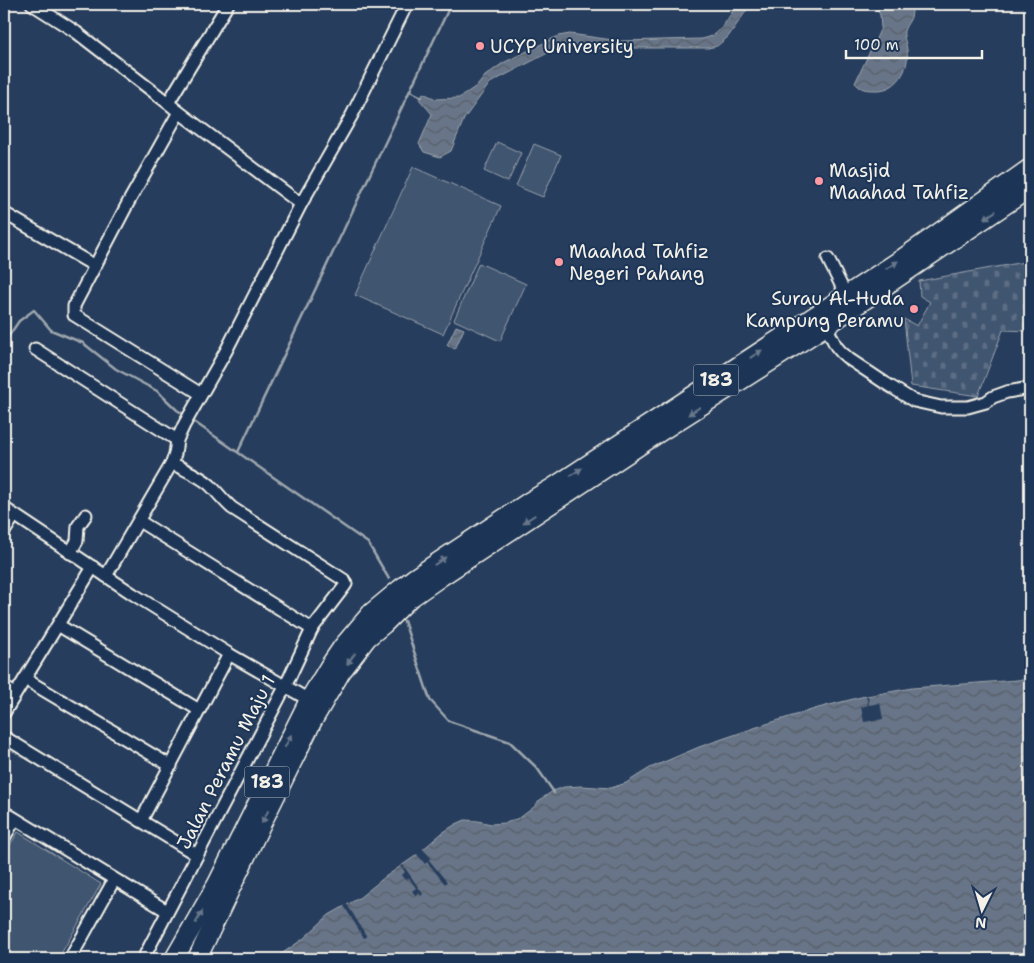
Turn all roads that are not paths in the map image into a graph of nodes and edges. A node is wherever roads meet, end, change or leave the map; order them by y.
1 (32, 4) edge
2 (228, 4) edge
3 (407, 4) edge
4 (168, 102) junction
5 (179, 112) junction
6 (1030, 168) edge
7 (1030, 188) edge
8 (301, 204) junction
9 (4, 213) edge
10 (828, 259) dead end
11 (94, 266) junction
12 (846, 294) junction
13 (826, 326) junction
14 (35, 349) dead end
15 (1030, 388) edge
16 (201, 394) junction
17 (177, 440) junction
18 (172, 463) junction
19 (4, 508) edge
20 (86, 515) dead end
21 (14, 516) junction
22 (139, 521) junction
23 (4, 532) edge
24 (70, 552) junction
25 (93, 568) junction
26 (106, 576) junction
27 (405, 594) junction
28 (378, 618) junction
29 (58, 625) junction
30 (312, 629) junction
31 (229, 654) junction
32 (25, 678) junction
33 (4, 687) edge
34 (285, 687) junction
35 (15, 694) junction
36 (309, 700) junction
37 (199, 710) junction
38 (4, 713) edge
39 (4, 737) edge
40 (171, 766) junction
41 (4, 812) edge
42 (15, 820) junction
43 (141, 821) junction
44 (4, 838) edge
45 (197, 856) junction
46 (114, 880) junction
47 (167, 911) junction
48 (70, 959) edge
49 (143, 959) edge
50 (174, 959) edge
51 (197, 959) edge

1 - 4 street
2 - 4 street
3 - 8 street
4 - 5 street
5 - 8 street
5 - 11 street
12 -> 6 highway, 183
7 -> 13 highway, 183
8 - 16 street
9 - 11 street
10 - 12 street
11 - 16 street
27 -> 12 highway, 183
13 - 15 street
13 -> 27 highway, 183
14 - 17 street
16 - 17 street
17 - 18 street
18 - 22 street
18 - 30 street, Jalan Peramu Maju 1
19 - 21 street
20 - 24 street
21 - 23 street
21 - 24 street
22 - 26 street
22 - 30 street
24 - 25 street
25 - 26 street
25 - 29 street
26 - 31 street
27 - 28 highway, 183
28 - 36 highway, 183
28 -> 51 highway, 183
29 - 32 street
29 - 37 street
30 - 34 street, Jalan Peramu Maju 1
31 - 34 street
31 - 37 street
32 - 35 street
32 - 40 street
33 - 35 street
34 - 36 street
34 - 45 street, Jalan Peramu Maju 1
35 - 38 street
50 -> 36 highway, 183
37 - 40 street
39 - 43 street
40 - 43 street
41 - 42 street
42 - 44 street
42 - 46 street
43 - 45 street
45 - 47 street, Jalan Peramu Maju 1
46 - 47 street
46 - 48 street
47 - 49 street, Jalan Peramu Maju 1

